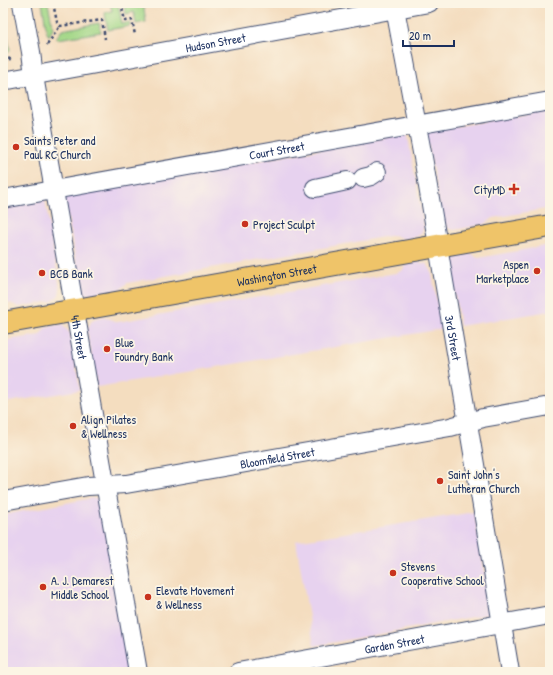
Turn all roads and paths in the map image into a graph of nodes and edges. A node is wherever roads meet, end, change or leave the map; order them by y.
1 (22, 3) edge
2 (53, 3) edge
3 (121, 3) edge
4 (429, 3) edge
5 (395, 6) edge
6 (60, 26) junction
7 (135, 35) dead end
8 (105, 39) dead end
9 (46, 45) dead end
10 (3, 55) edge
11 (13, 61) dead end
12 (34, 76) junction
13 (3, 81) edge
14 (550, 101) edge
15 (417, 124) junction
16 (362, 177) dead end
17 (315, 188) dead end
18 (54, 190) junction
19 (3, 199) edge
20 (550, 226) edge
21 (438, 246) junction
22 (74, 311) junction
23 (3, 323) edge
24 (550, 406) edge
25 (467, 422) junction
26 (106, 485) junction
27 (3, 500) edge
28 (550, 615) edge
29 (501, 624) junction
30 (138, 672) edge
31 (238, 672) edge
32 (510, 672) edge

1 - 12 street, 4th Street
2 - 6 path
3 - 7 path
4 - 5 street, Hudson Street
5 - 12 street, Hudson Street
5 - 15 street, 3rd Street
6 - 8 path
6 - 9 path
10 - 11 path
12 - 13 street, Hudson Street
12 - 18 street, 4th Street
14 - 15 street, Court Street
15 - 18 street, Court Street
15 - 21 street, 3rd Street
16 - 17 street
18 - 19 street, Court Street
18 - 22 street, 4th Street
20 - 21 main road, Washington Street
21 - 22 main road, Washington Street
21 - 25 street, 3rd Street
22 - 23 main road, Washington Street
22 - 26 street, 4th Street
24 - 25 street, Bloomfield Street
25 - 26 street, Bloomfield Street
25 - 29 street, 3rd Street
26 - 27 street, Bloomfield Street
26 - 30 street, 4th Street
28 - 29 street, Garden Street
29 - 31 street, Garden Street
29 - 32 street, 3rd Street

